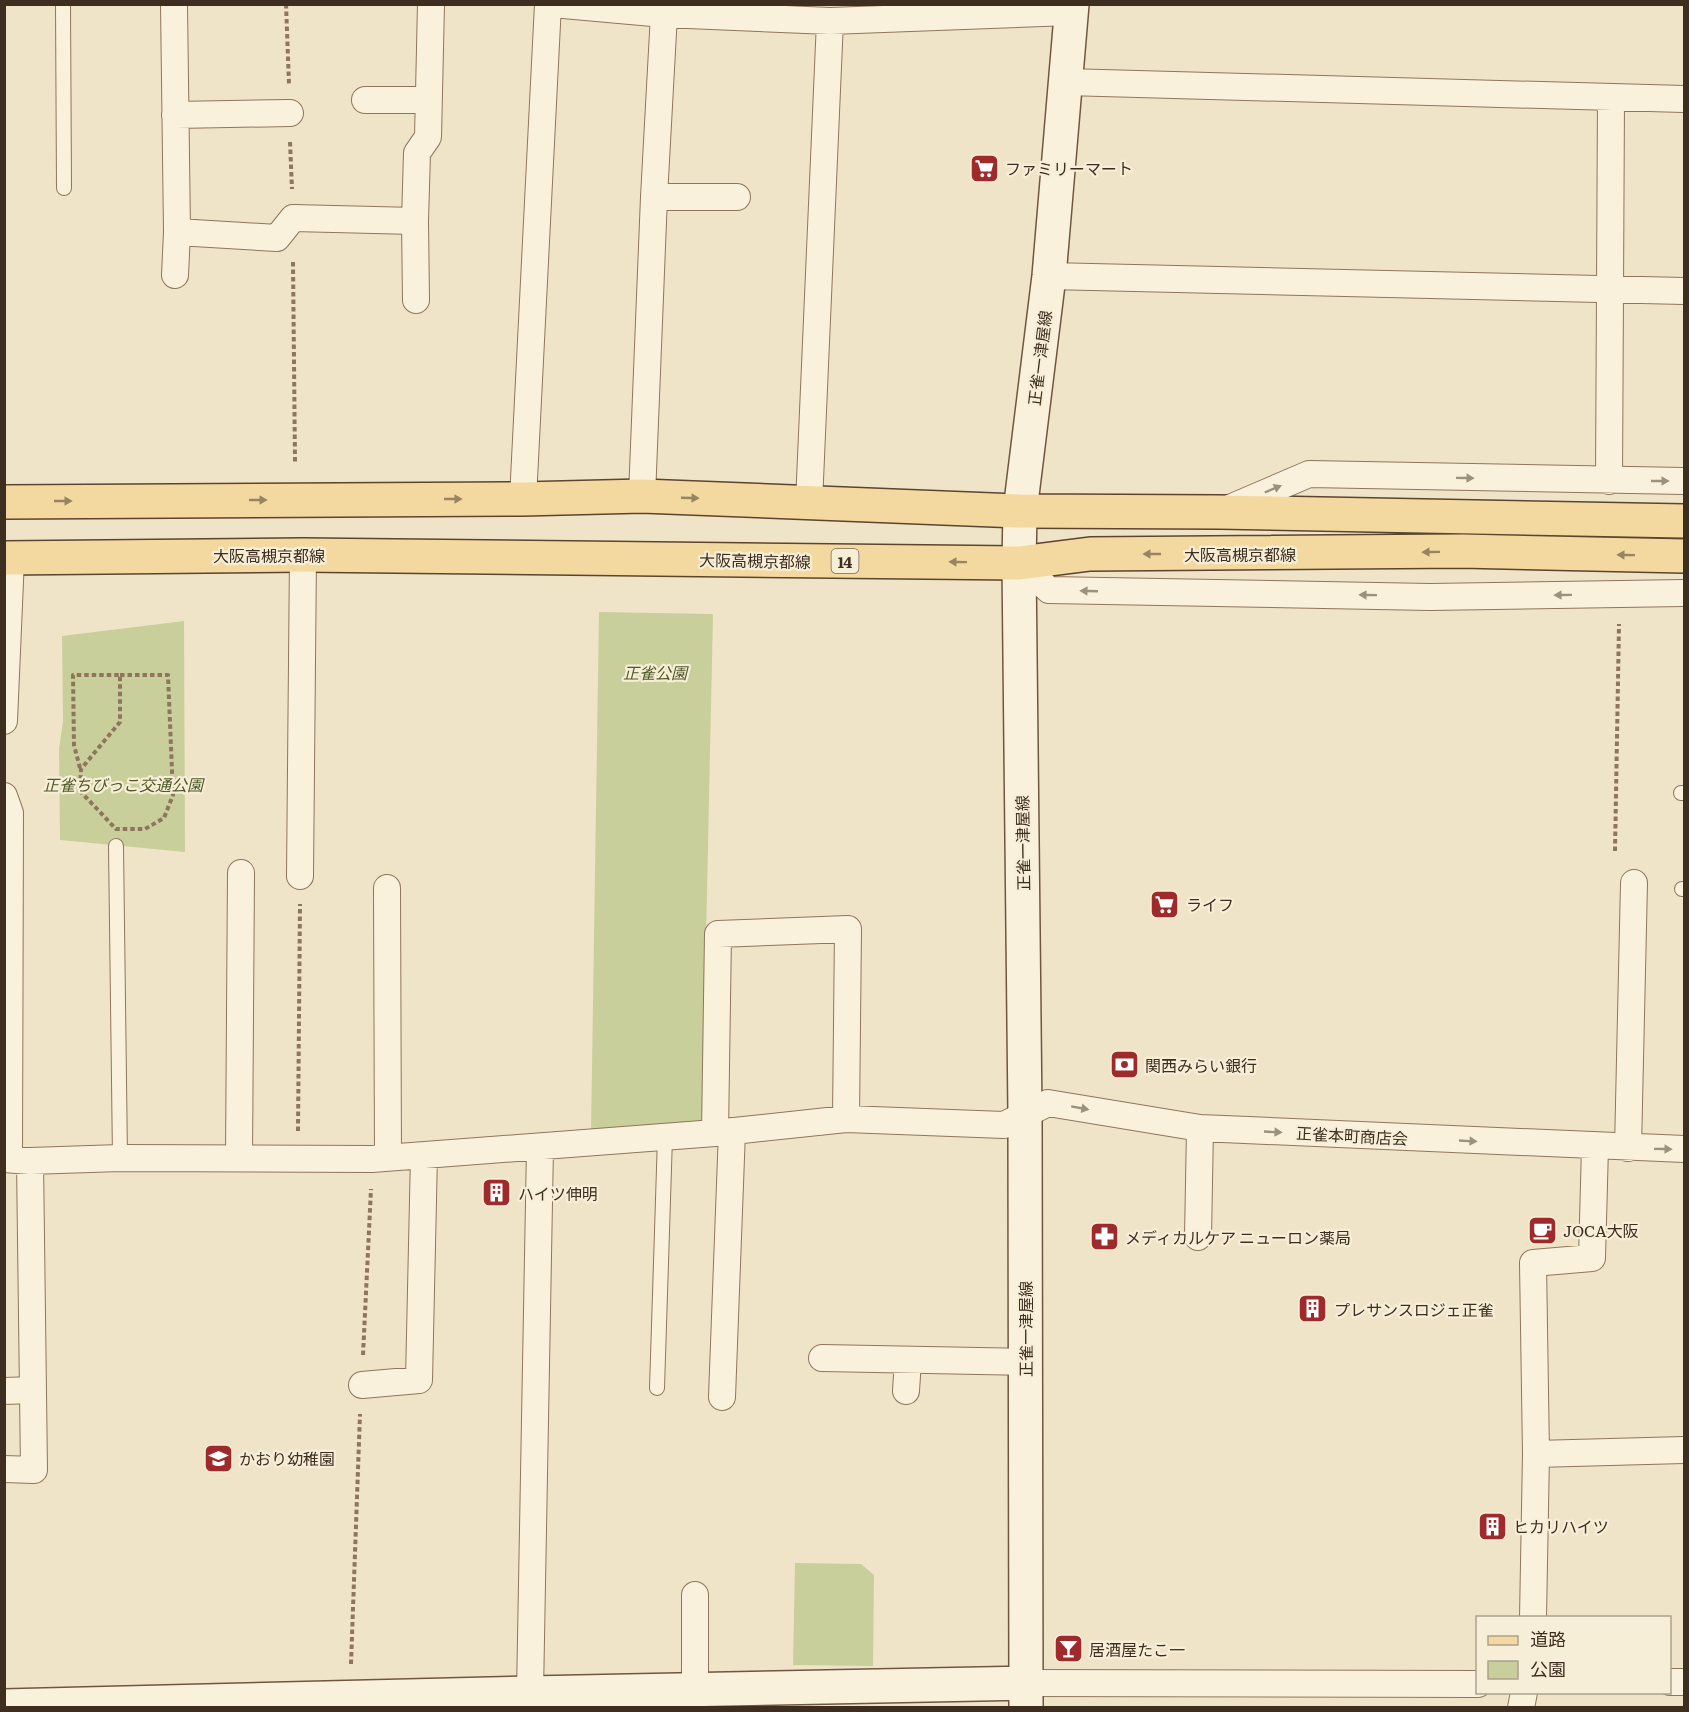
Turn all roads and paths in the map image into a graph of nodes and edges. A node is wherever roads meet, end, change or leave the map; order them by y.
1 (63, 4) edge
2 (174, 4) edge
3 (431, 4) edge
4 (548, 4) edge
5 (552, 4) edge
6 (1071, 8) edge
7 (730, 11) edge
8 (664, 14) junction
9 (830, 21) junction
10 (1066, 82) junction
11 (1611, 98) junction
12 (1684, 99) edge
13 (365, 100) dead end
14 (428, 100) junction
15 (290, 113) dead end
16 (175, 115) junction
17 (64, 188) dead end
18 (654, 196) junction
19 (737, 198) dead end
20 (415, 221) junction
21 (177, 232) junction
22 (175, 275) dead end
23 (1048, 276) junction
24 (1611, 290) junction
25 (1684, 291) edge
26 (416, 300) dead end
27 (1609, 481) junction
28 (1684, 481) edge
29 (642, 496) junction
30 (523, 499) junction
31 (4, 501) edge
32 (809, 503) junction
33 (1020, 511) junction
34 (1219, 512) junction
35 (1684, 521) edge
36 (303, 555) junction
37 (1684, 556) edge
38 (8, 558) edge
39 (1019, 563) junction
40 (1684, 593) edge
41 (1620, 615) dead end
42 (120, 675) junction
43 (4, 721) edge
44 (81, 769) junction
45 (4, 796) edge
46 (116, 846) dead end
47 (1615, 851) dead end
48 (241, 873) dead end
49 (300, 876) joint
50 (1634, 883) dead end
51 (387, 888) dead end
52 (1025, 1115) junction
53 (846, 1119) junction
54 (1200, 1128) junction
55 (723, 1132) junction
56 (665, 1137) junction
57 (540, 1147) junction
58 (1595, 1147) junction
59 (1629, 1148) junction
60 (1684, 1149) edge
61 (424, 1155) junction
62 (120, 1158) junction
63 (239, 1158) junction
64 (380, 1158) junction
65 (297, 1159) junction
66 (15, 1160) edge
67 (1198, 1237) dead end
68 (822, 1358) dead end
69 (908, 1360) junction
70 (1025, 1362) junction
71 (362, 1385) junction
72 (657, 1388) dead end
73 (33, 1390) junction
74 (4, 1391) edge
75 (906, 1391) dead end
76 (722, 1397) dead end
77 (1684, 1450) edge
78 (1536, 1454) junction
79 (4, 1469) edge
80 (695, 1595) dead end
81 (1533, 1616) edge
82 (351, 1668) dead end
83 (1476, 1684) edge
84 (695, 1689) junction
85 (530, 1693) junction
86 (1025, 1695) edge
87 (4, 1706) edge
88 (38, 1706) edge

1 - 17 lane
2 - 16 street
3 - 14 street
4 - 30 street
5 - 8 street
6 - 9 street
6 - 10 main road, 正雀一津屋線
7 - 8 street
7 - 9 street
8 - 18 street
9 - 32 street
10 - 11 street
10 - 23 main road, 正雀一津屋線
11 - 12 street
11 - 24 street
13 - 14 street
14 - 20 street
15 - 16 street
16 - 21 street
18 - 19 street
18 - 29 street
20 - 21 street
20 - 26 street
21 - 22 street
23 - 24 street
23 - 33 main road, 正雀一津屋線
24 - 25 street
24 - 27 street
27 -> 28 street
34 -> 27 street
29 - 30 main road
29 -> 32 main road
31 -> 30 main road
32 - 33 main road
33 - 34 main road
33 - 39 main road, 正雀一津屋線
34 - 35 main road
36 - 38 main road, 大阪高槻京都線 / 14
39 -> 36 main road, 大阪高槻京都線 / 14
36 - 49 street
37 -> 39 main road, 大阪高槻京都線 / 14
38 - 43 street
40 -> 39 street
39 - 52 main road, 正雀一津屋線
41 - 47 path
42 - 44 path
42 - 44 path
42 - 44 path
45 - 66 street
46 - 62 lane
48 - 63 street
49 - 65 path
50 - 59 street
51 - 64 street
52 - 53 street, 正雀本町商店会
52 -> 54 street, 正雀本町商店会
52 - 70 main road, 正雀一津屋線
53 - 55 street, 正雀本町商店会
53 - 55 street
54 -> 58 street, 正雀本町商店会
54 - 67 street
55 - 56 street, 正雀本町商店会
55 - 76 street
56 - 57 street, 正雀本町商店会
56 - 72 lane
57 - 61 street, 正雀本町商店会
57 - 85 street
58 - 59 street, 正雀本町商店会
58 - 78 street
59 -> 60 street, 正雀本町商店会
61 - 64 street, 正雀本町商店会
61 - 71 street
62 - 63 street, 正雀本町商店会
62 - 66 street, 正雀本町商店会
63 - 65 street, 正雀本町商店会
64 - 65 street, 正雀本町商店会
64 - 71 path
66 - 73 street
68 - 69 street
69 - 70 street
69 - 75 street
70 - 86 main road, 正雀一津屋線
71 - 82 path
73 - 74 street
73 - 79 street
77 - 78 street
78 - 81 street
80 - 84 street
83 - 86 street
84 - 85 main road
84 - 86 main road
85 - 88 main road
87 - 88 main road

